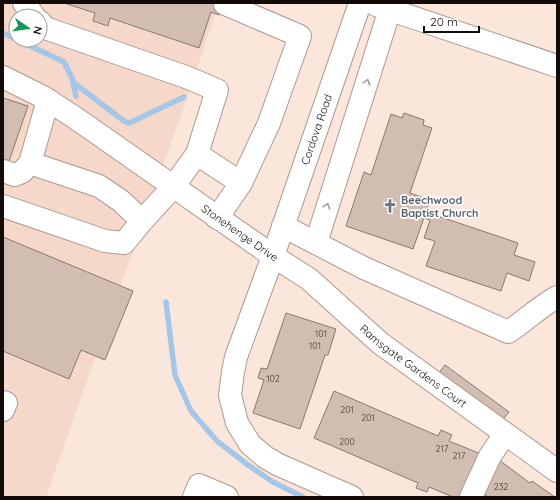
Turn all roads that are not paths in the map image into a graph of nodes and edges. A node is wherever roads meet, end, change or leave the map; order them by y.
1 (226, 3) edge
2 (360, 3) edge
3 (381, 6) edge
4 (48, 29) edge
5 (557, 66) edge
6 (3, 77) edge
7 (48, 100) junction
8 (196, 154) junction
9 (30, 163) junction
10 (3, 171) edge
11 (241, 183) junction
12 (174, 187) junction
13 (3, 206) edge
14 (217, 218) junction
15 (142, 220) junction
16 (283, 226) junction
17 (316, 243) junction
18 (273, 256) junction
19 (557, 298) edge
20 (3, 402) edge
21 (3, 410) edge
22 (505, 434) junction
23 (557, 471) edge
24 (194, 497) edge
25 (227, 497) edge
26 (352, 497) edge
27 (470, 497) edge

1 - 11 street
2 - 16 street, Cordova Road
3 - 5 street
17 -> 3 street
4 - 8 street
6 - 7 street, Stonehenge Drive
7 - 9 street
7 - 12 street, Stonehenge Drive
8 - 11 street
8 - 12 street
9 - 10 street
9 - 15 street
11 - 14 street
12 - 14 street, Stonehenge Drive
12 - 15 street
13 - 15 street
14 - 18 street, Stonehenge Drive
16 - 17 street
16 - 18 street, Cordova Road
17 - 19 street
18 - 22 street, Ramsgate Gardens Court
18 - 26 street, Stonehenge Drive
20 - 21 street
22 - 23 street, Ramsgate Gardens Court
22 - 27 street
24 - 25 street

